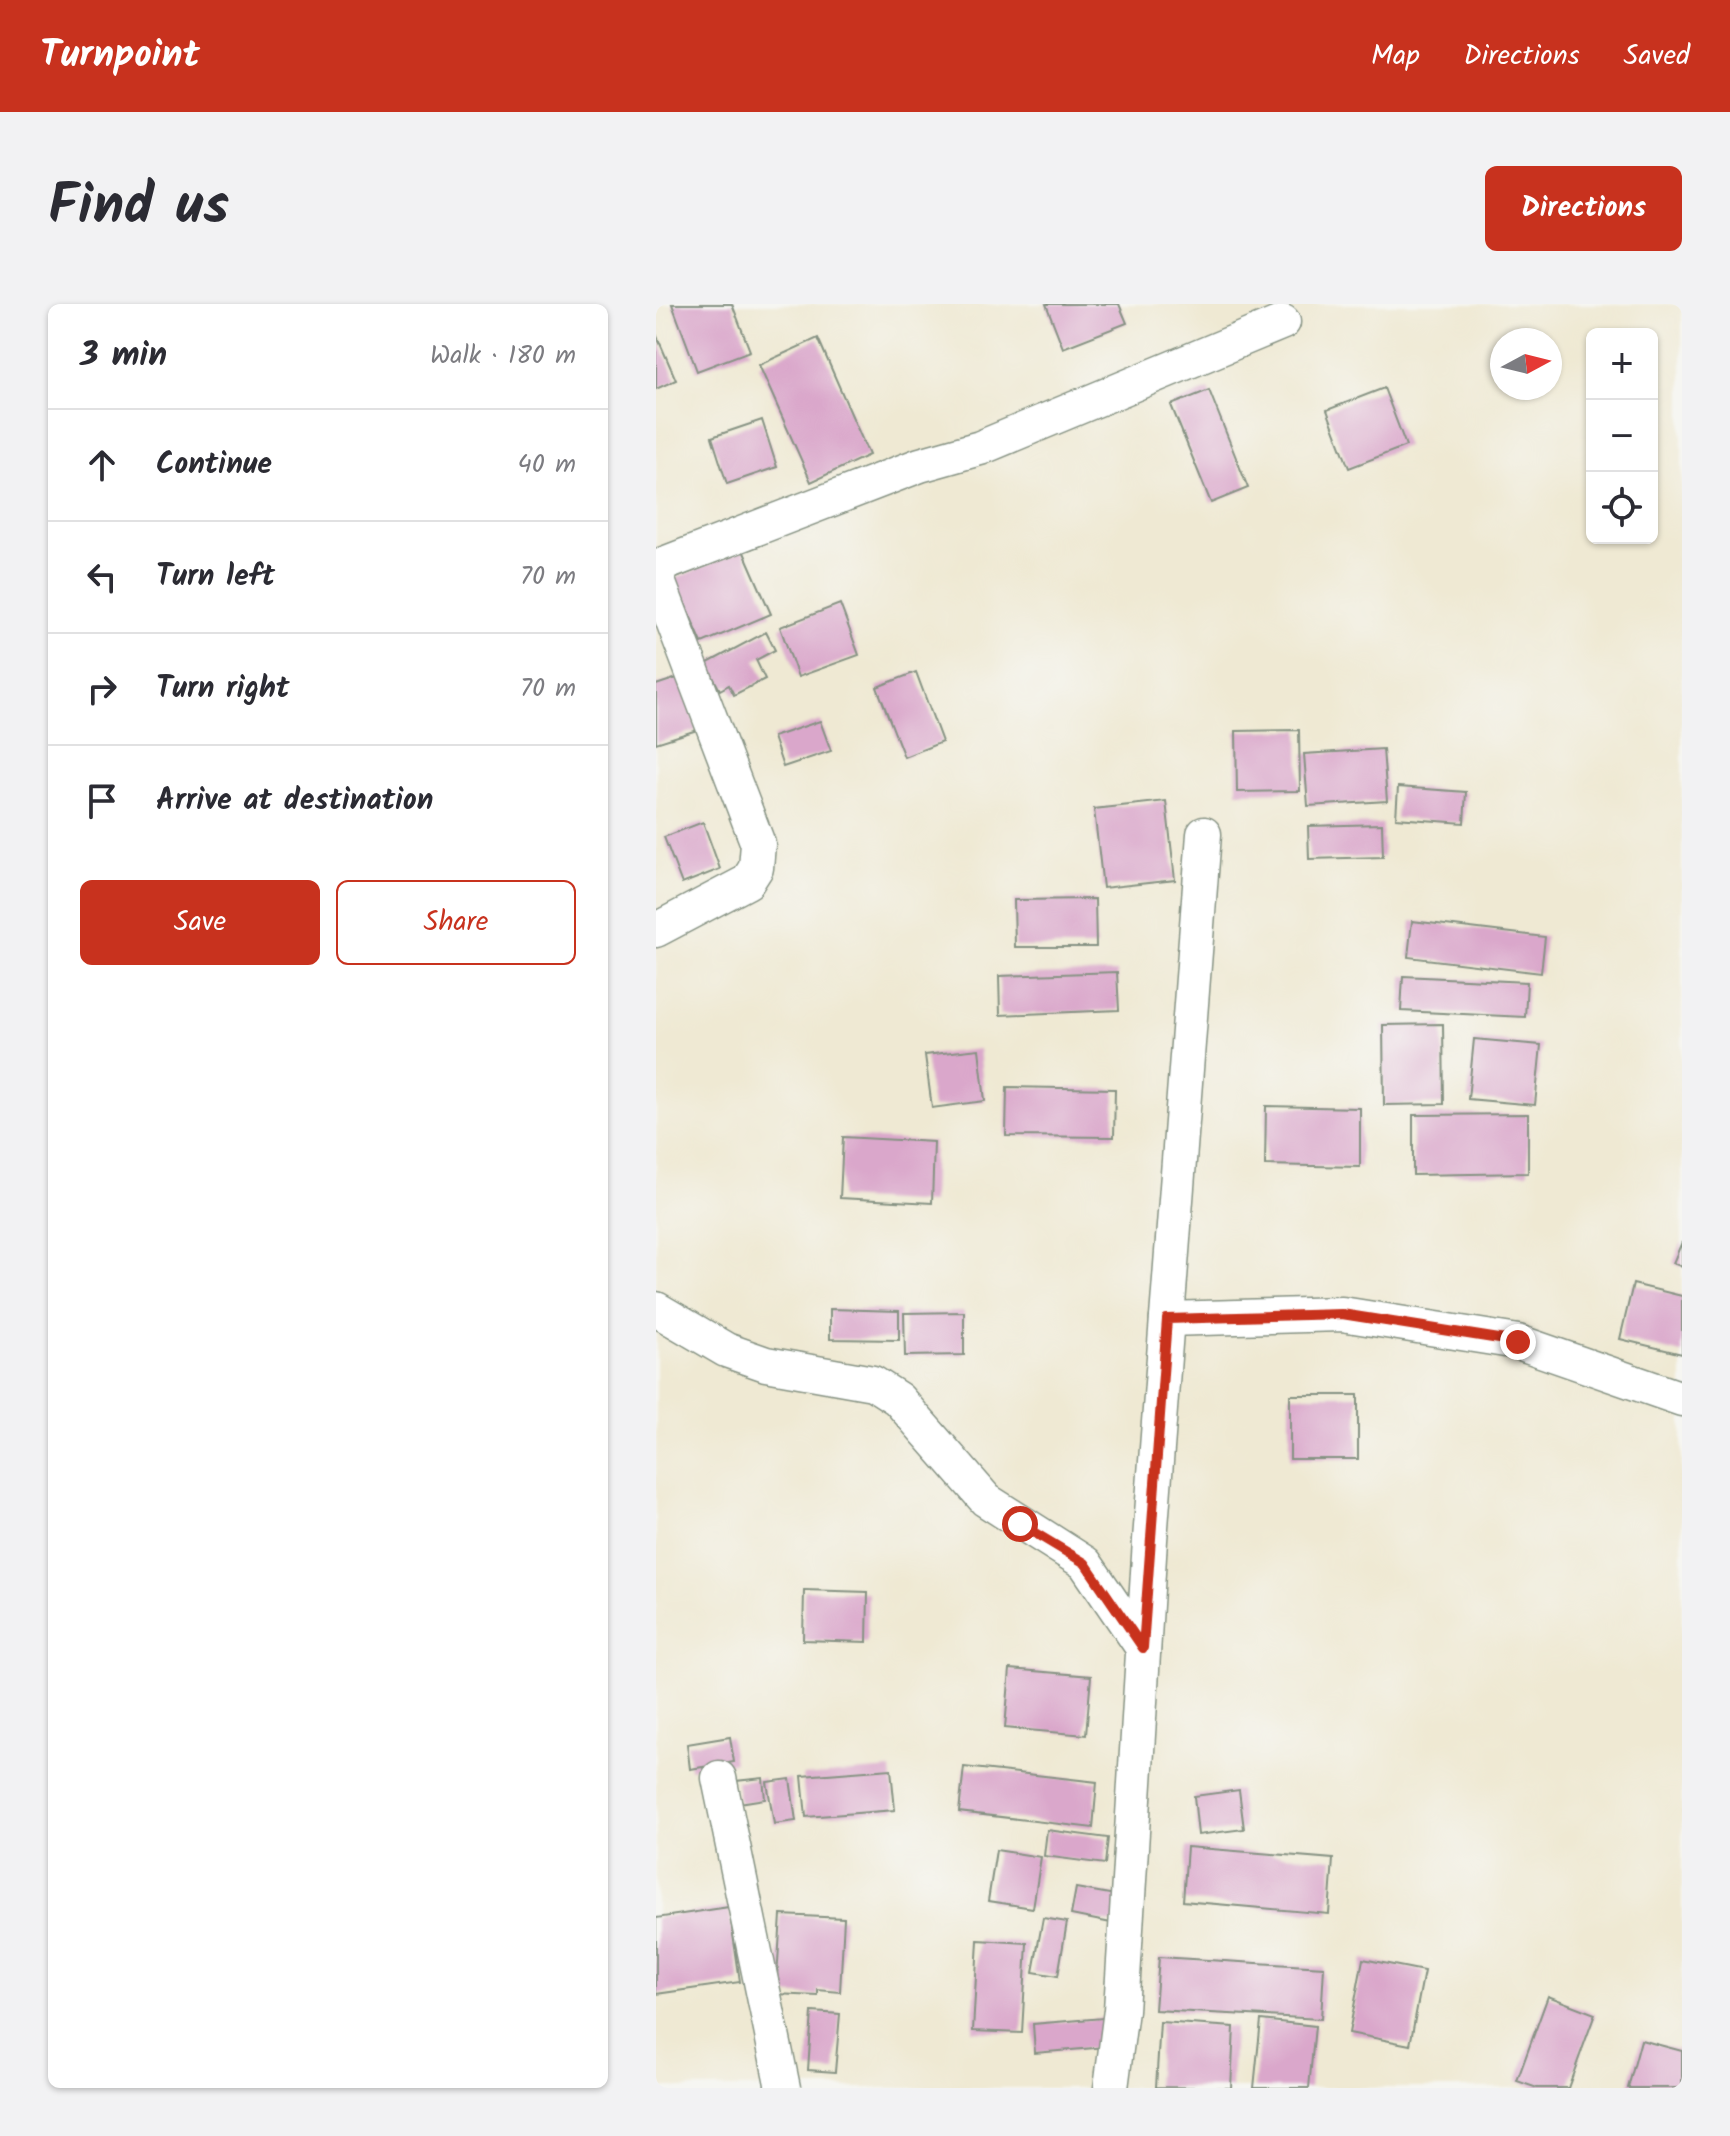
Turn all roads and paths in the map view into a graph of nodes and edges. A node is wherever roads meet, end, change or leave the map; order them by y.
1 (1283, 322) dead end
2 (656, 567) edge
3 (656, 576) edge
4 (1204, 834) dead end
5 (656, 930) edge
6 (656, 1309) edge
7 (1167, 1319) junction
8 (1682, 1399) edge
9 (1143, 1648) junction
10 (719, 1778) dead end
11 (783, 2088) edge
12 (1111, 2088) edge

1 - 2 street
3 - 5 street
4 - 7 street
6 - 9 street
7 - 8 street
7 - 9 street
9 - 12 street
10 - 11 street

